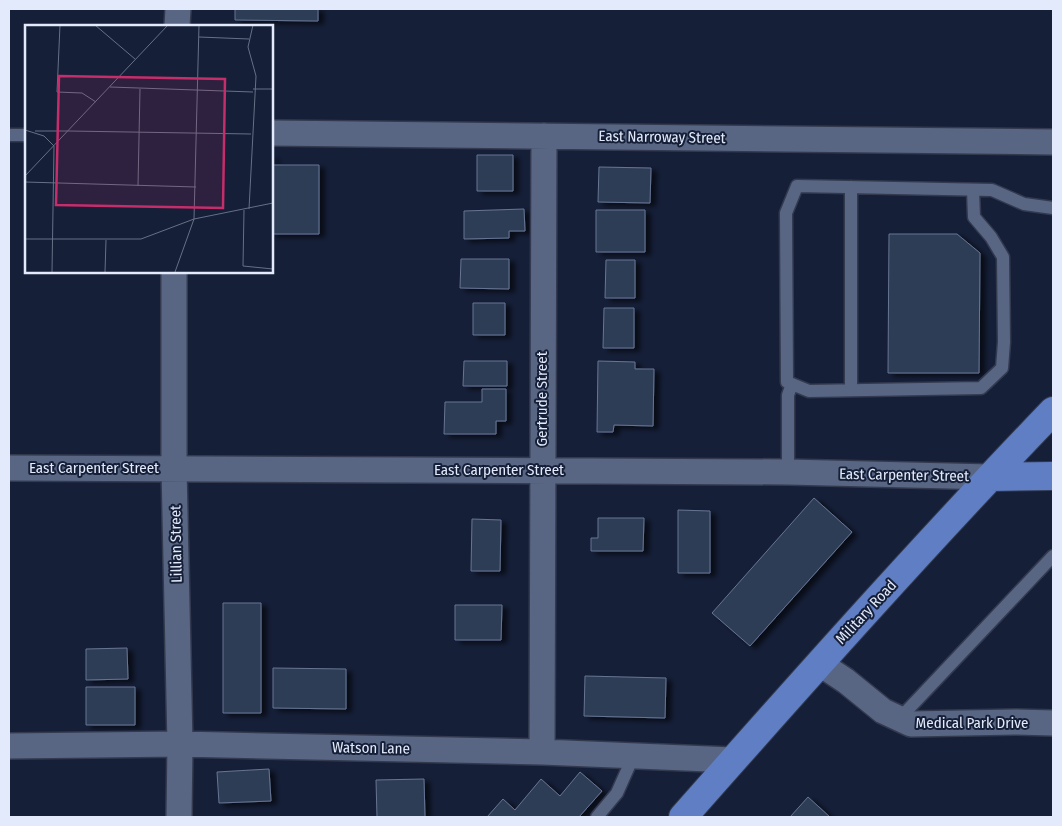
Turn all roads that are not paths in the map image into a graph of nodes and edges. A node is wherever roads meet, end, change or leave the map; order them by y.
1 (178, 9) edge
2 (177, 25) edge
3 (272, 133) edge
4 (25, 135) edge
5 (9, 136) edge
6 (544, 136) junction
7 (1053, 142) edge
8 (851, 187) junction
9 (973, 190) junction
10 (1053, 208) edge
11 (174, 272) edge
12 (792, 384) junction
13 (851, 390) junction
14 (1053, 411) edge
15 (9, 468) edge
16 (174, 468) junction
17 (542, 471) junction
18 (788, 472) junction
19 (1053, 476) edge
20 (990, 477) junction
21 (1053, 556) edge
22 (819, 663) junction
23 (900, 718) junction
24 (1053, 724) edge
25 (180, 744) junction
26 (9, 746) edge
27 (542, 752) junction
28 (633, 757) junction
29 (734, 760) junction
30 (178, 817) edge
31 (597, 817) edge
32 (683, 817) edge

1 - 2 street
3 - 6 street, East Narroway Street
4 - 5 lane
6 - 7 street, East Narroway Street
6 - 17 street, Gertrude Street
8 - 9 lane
8 - 12 lane
8 - 13 lane
9 - 10 lane
9 - 13 lane
11 - 16 street, Lillian Street
12 - 13 lane
12 - 18 lane
14 - 20 main road, Military Road
15 - 16 street, East Carpenter Street
16 - 17 street, East Carpenter Street
16 - 25 street, Lillian Street
17 - 18 street, East Carpenter Street
17 - 27 street, Gertrude Street
18 - 20 street, East Carpenter Street
19 - 20 main road
20 - 22 main road, Military Road
21 - 23 lane
22 - 23 street, Medical Park Drive
22 - 29 main road, Military Road
23 - 24 street, Medical Park Drive
25 - 26 street, Watson Lane
25 - 27 street, Watson Lane
25 - 30 street, Lillian Street
27 - 28 street, Watson Lane
28 - 29 street, Watson Lane
28 - 31 lane
29 - 32 main road, Military Road

